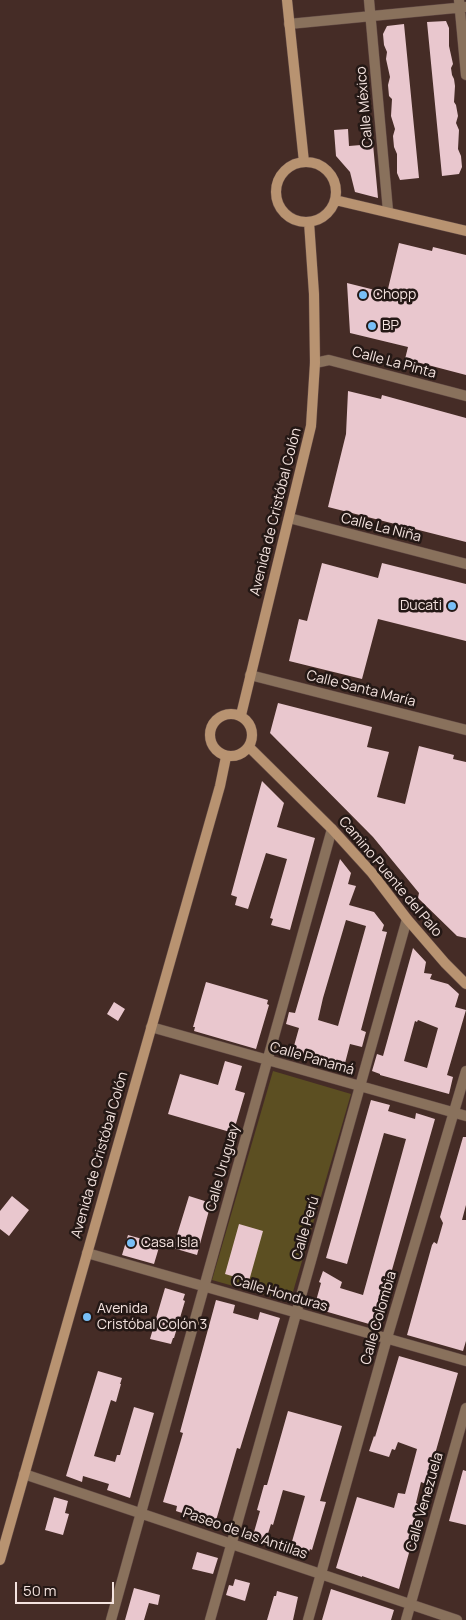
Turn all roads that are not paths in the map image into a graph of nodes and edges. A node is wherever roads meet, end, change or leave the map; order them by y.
1 (287, 0) edge
2 (369, 0) edge
3 (462, 5) edge
4 (370, 16) junction
5 (289, 24) junction
6 (466, 75) edge
7 (304, 162) junction
8 (335, 200) junction
9 (388, 211) junction
10 (309, 222) junction
11 (466, 231) edge
12 (315, 363) junction
13 (466, 396) edge
14 (289, 518) junction
15 (466, 564) edge
16 (250, 675) junction
17 (240, 715) junction
18 (466, 730) edge
19 (250, 748) junction
20 (226, 756) junction
21 (332, 829) junction
22 (407, 919) junction
23 (466, 984) edge
24 (151, 1027) junction
25 (268, 1060) junction
26 (466, 1071) edge
27 (360, 1086) junction
28 (454, 1113) junction
29 (466, 1116) edge
30 (87, 1253) junction
31 (205, 1286) junction
32 (296, 1312) junction
33 (387, 1338) junction
34 (466, 1361) edge
35 (466, 1408) edge
36 (24, 1474) junction
37 (141, 1514) junction
38 (231, 1544) junction
39 (0, 1560) edge
40 (321, 1574) junction
41 (410, 1604) junction
42 (111, 1620) edge
43 (210, 1620) edge
44 (308, 1620) edge
45 (406, 1620) edge
46 (457, 1620) edge

1 - 5 main road
2 - 4 street, Calle México
3 - 4 street
3 - 6 street
4 - 5 street
4 - 9 street, Calle México
5 - 7 main road
7 - 8 main road
7 - 10 main road
8 - 9 main road
8 - 10 main road
9 - 11 main road
10 - 12 main road, Avenida de Cristóbal Colón
12 - 13 street, Calle La Pinta
12 - 14 main road, Avenida de Cristóbal Colón
14 - 15 street, Calle La Niña
14 - 16 main road, Avenida de Cristóbal Colón
16 - 17 main road, Avenida de Cristóbal Colón
16 - 18 street, Calle Santa María
17 - 19 main road
17 - 20 main road
19 - 20 main road
19 - 21 main road, Camino Puente del Palo
20 - 24 main road, Avenida de Cristóbal Colón
21 - 22 main road, Camino Puente del Palo
21 - 25 street, Calle Uruguay
22 - 23 main road, Camino Puente del Palo
22 - 27 street, Calle Perú
24 - 25 street, Calle Panamá
24 - 30 main road, Avenida de Cristóbal Colón
25 - 27 street, Calle Panamá
25 - 31 street, Calle Uruguay
26 - 28 street, Calle Colombia
27 - 28 street, Calle Panamá
27 - 32 street, Calle Perú
28 - 29 street, Calle Panamá
28 - 33 street, Calle Colombia
30 - 31 street, Calle Honduras
30 - 36 main road, Avenida de Cristóbal Colón
31 - 32 street, Calle Honduras
31 - 37 street, Calle Uruguay
32 - 33 street, Calle Honduras
32 - 38 street, Calle Perú
33 - 34 street, Calle Honduras
33 - 40 street, Calle Colombia
35 - 41 street, Calle Venezuela
36 - 37 street, Paseo de las Antillas
36 - 39 main road, Avenida de Cristóbal Colón
37 - 38 street, Paseo de las Antillas
37 - 42 street, Calle Uruguay
38 - 40 street, Paseo de las Antillas
38 - 43 street, Calle Perú
40 - 41 street, Paseo de las Antillas
40 - 44 street, Calle Colombia
41 - 45 street, Calle Venezuela
41 - 46 street, Paseo de las Antillas

